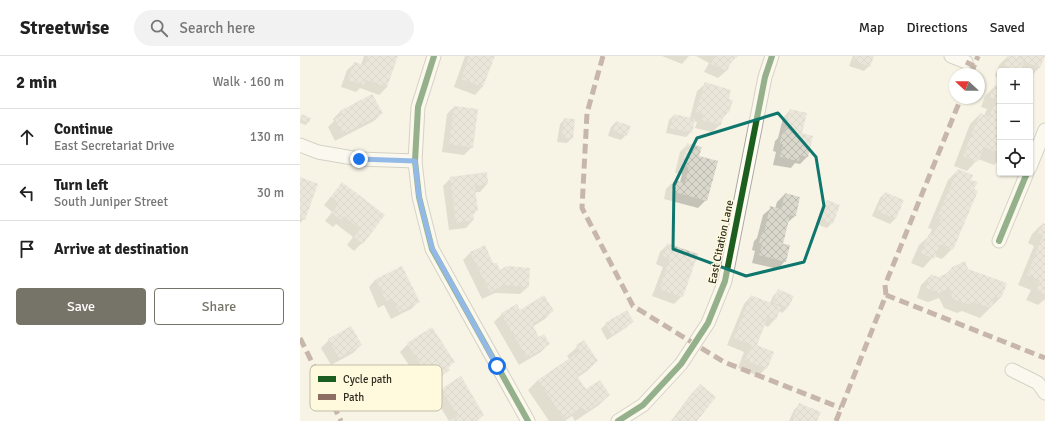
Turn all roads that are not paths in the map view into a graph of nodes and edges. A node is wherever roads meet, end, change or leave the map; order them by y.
1 (434, 56) edge
2 (772, 56) edge
3 (952, 56) edge
4 (966, 62) dead end
5 (1045, 130) edge
6 (300, 145) edge
7 (1033, 160) edge
8 (415, 161) junction
9 (1026, 176) edge
10 (999, 241) dead end
11 (1012, 370) dead end
12 (1045, 393) edge
13 (528, 421) edge
14 (618, 421) edge

1 - 8 street
2 - 14 street, East Citation Lane
3 - 4 street
5 - 7 street
6 - 8 street
8 - 13 street
9 - 10 street
11 - 12 street

